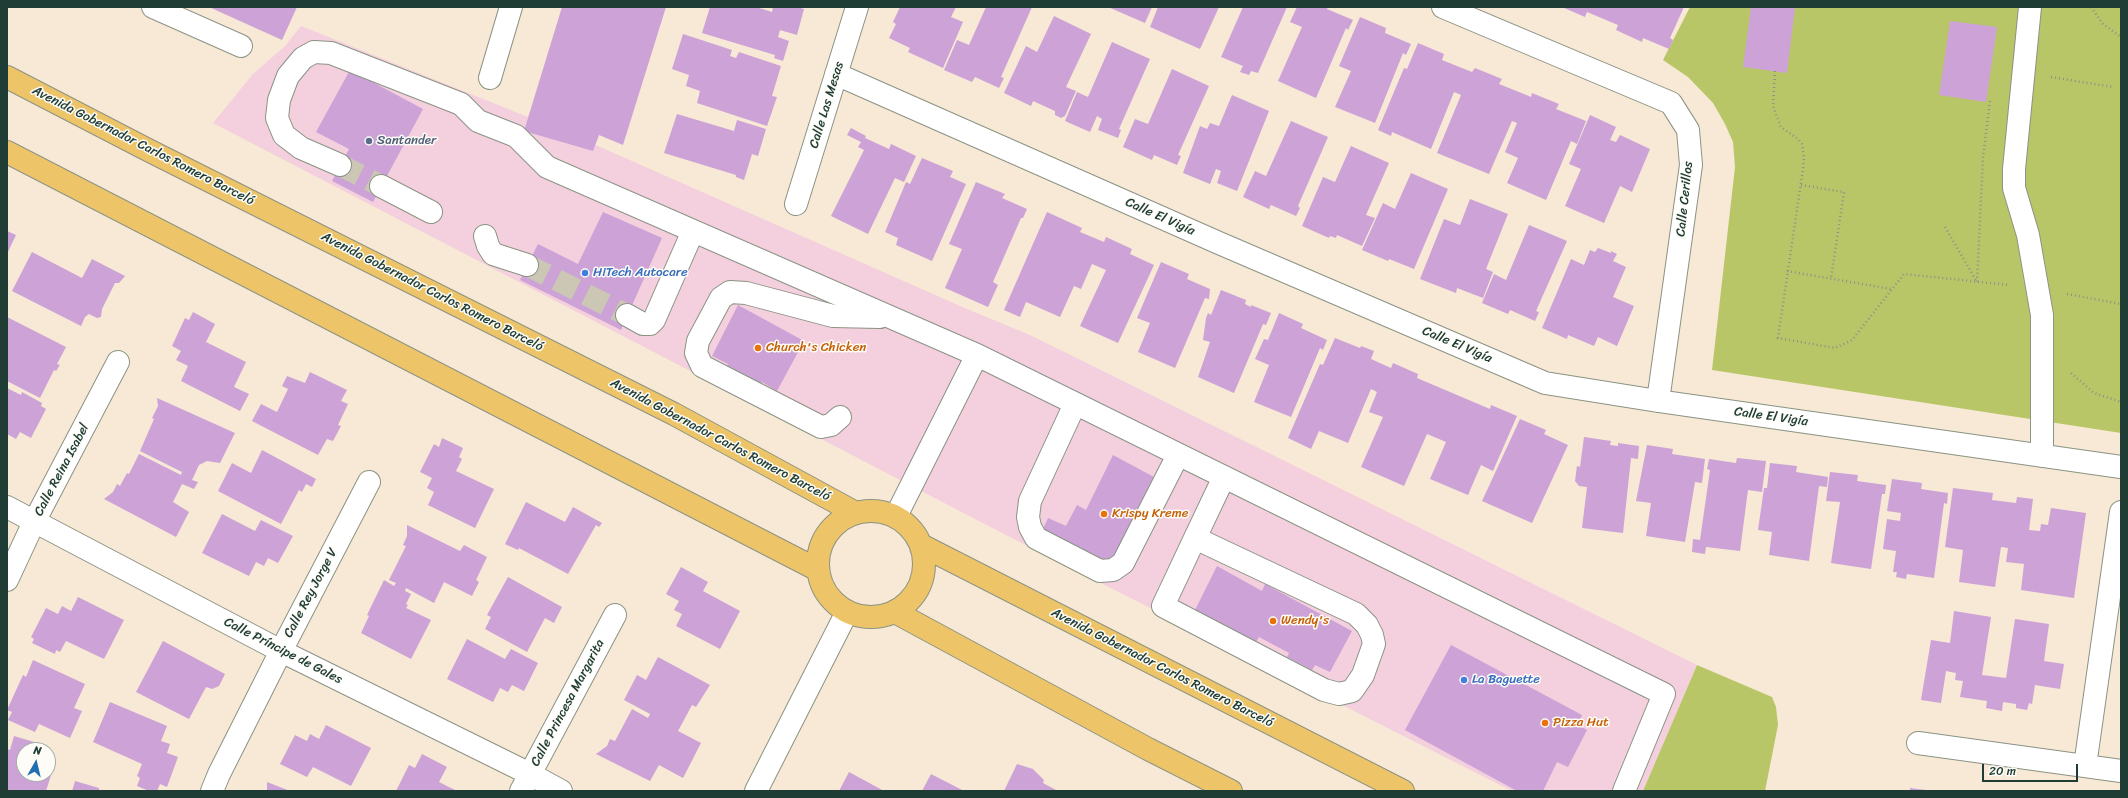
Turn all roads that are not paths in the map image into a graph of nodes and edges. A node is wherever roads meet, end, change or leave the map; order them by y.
1 (152, 7) edge
2 (511, 7) edge
3 (857, 7) edge
4 (1443, 7) edge
5 (2030, 7) edge
6 (241, 46) dead end
7 (836, 74) junction
8 (7, 77) edge
9 (490, 78) dead end
10 (7, 152) edge
11 (340, 165) tunnel mouth
12 (381, 186) tunnel mouth
13 (796, 204) dead end
14 (430, 212) dead end
15 (692, 231) junction
16 (485, 236) dead end
17 (527, 265) tunnel mouth
18 (627, 315) tunnel mouth
19 (889, 317) junction
20 (977, 355) junction
21 (118, 362) dead end
22 (1658, 401) junction
23 (1075, 404) junction
24 (840, 418) dead end
25 (1178, 455) junction
26 (2042, 456) junction
27 (2121, 467) edge
28 (1224, 477) junction
29 (370, 482) dead end
30 (7, 507) edge
31 (854, 512) junction
32 (2121, 512) edge
33 (896, 516) junction
34 (34, 522) junction
35 (1195, 538) junction
36 (921, 545) junction
37 (818, 570) junction
38 (7, 580) edge
39 (847, 612) junction
40 (895, 612) junction
41 (616, 615) dead end
42 (281, 651) junction
43 (1918, 743) dead end
44 (2085, 766) junction
45 (2121, 771) edge
46 (525, 782) edge
47 (212, 791) edge
48 (561, 791) edge
49 (756, 791) edge
50 (1231, 791) edge
51 (1403, 791) edge
52 (1624, 791) edge

1 - 6 street
2 - 9 street
3 - 7 street, Calle Las Mesas
4 - 22 street, Calle Cerillos
5 - 26 street
7 - 13 street, Calle Las Mesas
7 - 22 street, Calle El Vigía
8 - 31 main road, Avenida Gobernador Carlos Romero Barceló
10 - 37 main road
11 - 15 street
12 - 14 street
15 - 18 street
15 - 19 street
16 - 17 street
19 - 20 street
19 - 24 street
20 - 23 street
20 - 33 street
21 - 34 street, Calle Reina Isabel
22 - 26 street, Calle El Vigía
23 - 25 street
23 - 25 street
25 - 28 street
26 - 27 street, Calle El Vigía
28 - 35 street
28 - 52 street
29 - 42 street, Calle Rey Jorge V
30 - 34 street, Calle Príncipe de Gales
31 - 33 main road
31 - 37 main road
32 - 44 street
33 - 36 main road
34 - 38 street, Calle Reina Isabel
34 - 42 street, Calle Príncipe de Gales
35 - 35 street
36 - 40 main road
36 - 51 main road, Avenida Gobernador Carlos Romero Barceló
37 - 39 main road
39 - 40 main road
39 - 49 street
40 - 50 main road
41 - 46 street, Calle Princesa Margarita
42 - 46 street, Calle Príncipe de Gales
42 - 47 street, Calle Rey Jorge V
43 - 44 street
44 - 45 street
46 - 48 street, Calle Príncipe de Gales

